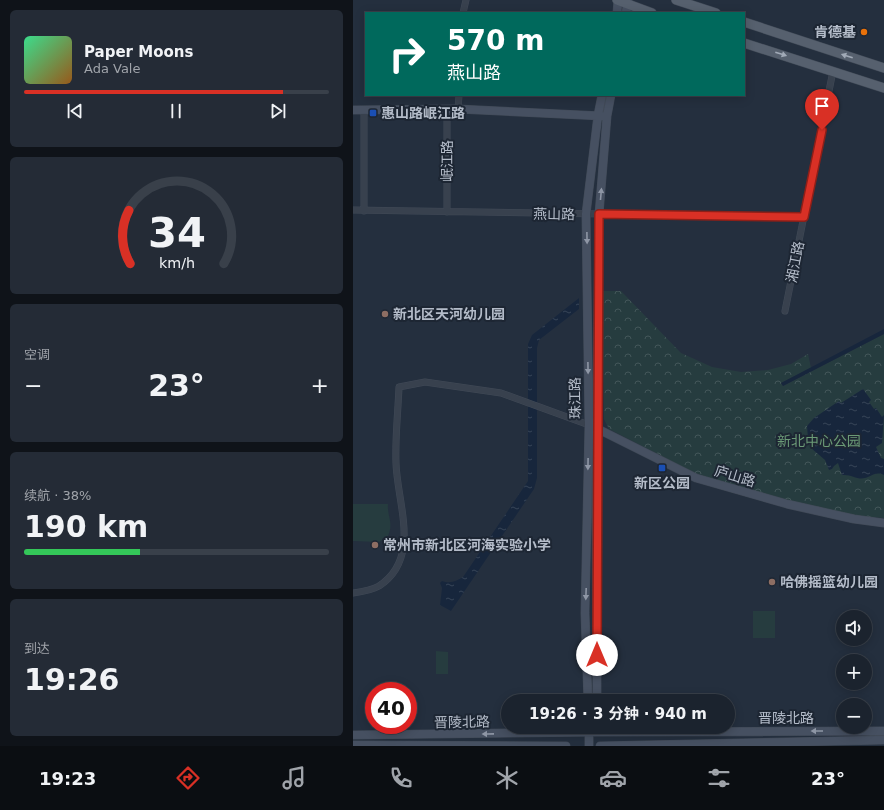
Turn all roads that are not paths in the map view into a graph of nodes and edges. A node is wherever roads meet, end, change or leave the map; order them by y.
1 (466, 0) edge
2 (618, 0) edge
3 (676, 0) edge
4 (627, 6) edge
5 (463, 12) edge
6 (617, 12) edge
7 (648, 12) edge
8 (713, 12) edge
9 (745, 22) edge
10 (745, 43) edge
11 (884, 68) edge
12 (833, 71) junction
13 (884, 88) edge
14 (459, 96) edge
15 (602, 96) edge
16 (611, 96) edge
17 (353, 110) edge
18 (364, 110) junction
19 (447, 110) junction
20 (458, 110) junction
21 (598, 116) junction
22 (607, 116) junction
23 (353, 210) edge
24 (364, 210) junction
25 (447, 212) junction
26 (587, 214) junction
27 (599, 214) junction
28 (804, 217) junction
29 (785, 311) dead end
30 (589, 425) junction
31 (598, 429) junction
32 (884, 523) edge
33 (353, 593) edge
34 (588, 694) edge
35 (597, 694) edge
36 (735, 730) edge
37 (501, 731) edge
38 (884, 731) edge
39 (592, 734) edge
40 (595, 734) edge
41 (353, 735) edge
42 (884, 740) edge
43 (353, 745) edge
44 (421, 746) edge
45 (566, 746) edge
46 (589, 746) edge
47 (599, 746) edge

1 - 5 street
2 - 4 main road
2 - 6 street
3 - 8 main road
4 - 7 main road
11 -> 9 main road
10 -> 12 main road
12 - 13 main road
12 - 28 street, 湘江路
14 - 20 street
15 - 21 street, 珠江路
16 - 22 street, 珠江路
17 - 18 street
18 - 19 street
18 - 24 street
19 - 20 street
19 - 25 street, 岷江路
20 - 21 street
21 - 22 street
21 - 26 street, 珠江路
27 -> 22 street, 珠江路
23 - 24 street, 燕山路
24 - 25 street, 燕山路
25 - 26 street, 燕山路
26 - 27 street, 燕山路
26 -> 30 street, 珠江路
27 - 28 street, 燕山路
27 - 31 street, 珠江路
28 - 29 street, 湘江路
30 - 31 street, 庐山路
30 - 33 street
30 -> 34 street, 珠江路
31 - 32 street, 庐山路
31 - 35 street, 珠江路
38 -> 36 street, 晋陵北路
37 -> 41 street, 晋陵北路
39 - 46 street
40 - 47 street
42 - 47 street, 晋陵北路
43 - 44 street, 晋陵北路
44 - 45 street, 晋陵北路

